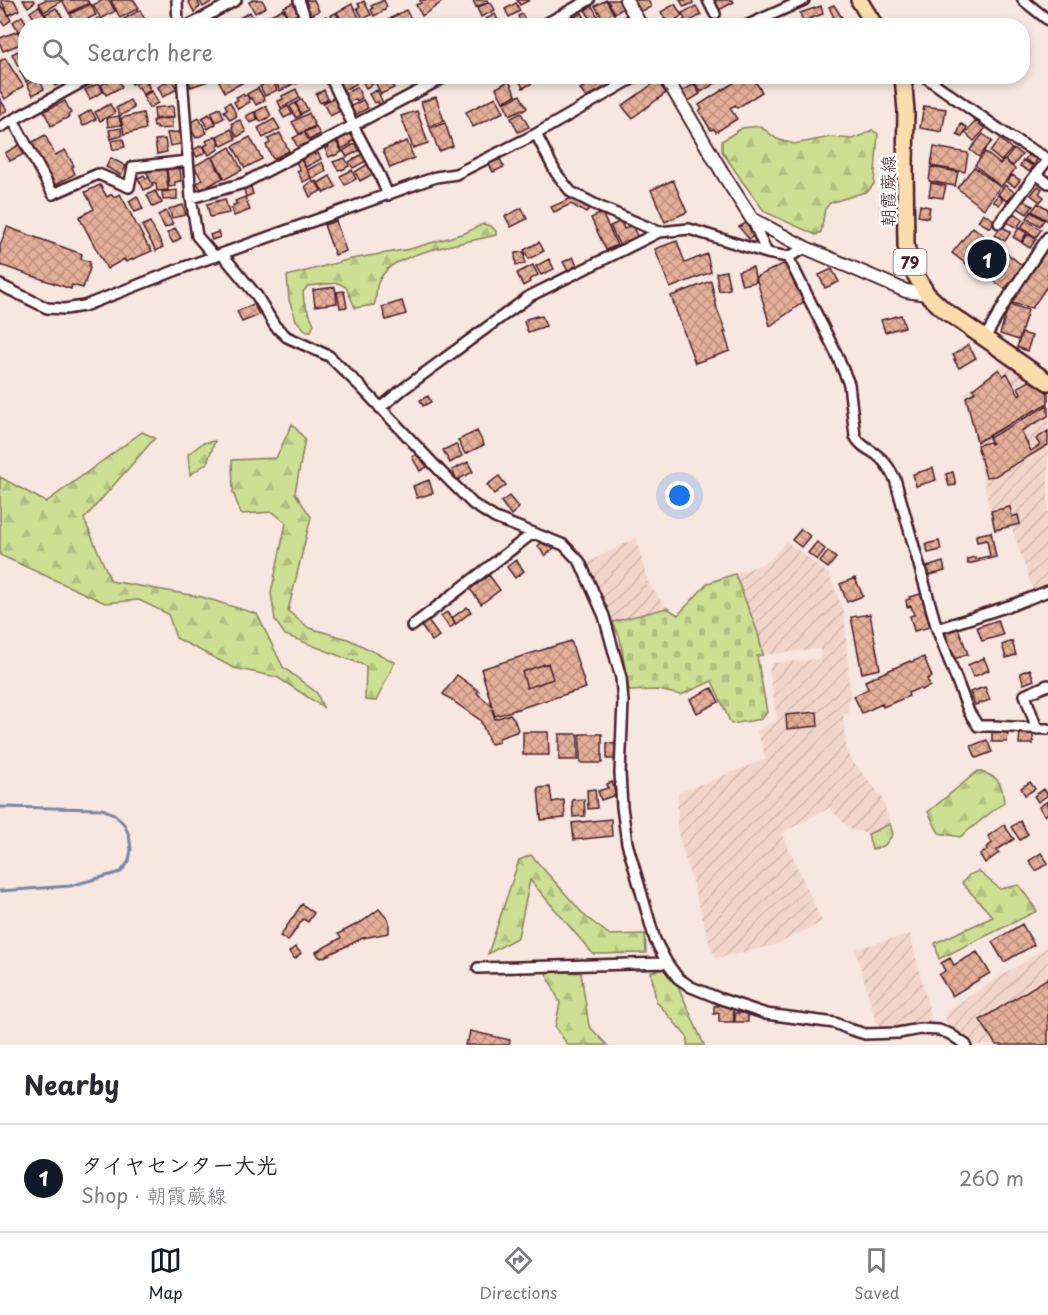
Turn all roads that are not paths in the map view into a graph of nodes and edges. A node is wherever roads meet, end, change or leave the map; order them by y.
1 (177, 0) edge
2 (236, 0) edge
3 (298, 0) edge
4 (589, 0) edge
5 (626, 0) edge
6 (708, 0) edge
7 (804, 0) edge
8 (859, 0) edge
9 (1023, 0) edge
10 (572, 4) edge
11 (715, 14) dead end
12 (178, 18) edge
13 (203, 18) edge
14 (305, 18) edge
15 (553, 18) edge
16 (635, 18) edge
17 (764, 18) edge
18 (869, 18) edge
19 (1048, 20) edge
20 (78, 84) edge
21 (183, 84) edge
22 (334, 84) edge
23 (432, 84) edge
24 (623, 84) edge
25 (670, 84) edge
26 (904, 84) edge
27 (935, 84) edge
28 (13, 120) junction
29 (0, 127) edge
30 (354, 127) junction
31 (536, 134) junction
32 (1048, 159) edge
33 (188, 160) junction
34 (1036, 174) junction
35 (1048, 183) edge
36 (388, 195) junction
37 (191, 198) junction
38 (752, 219) junction
39 (999, 223) dead end
40 (659, 232) junction
41 (1048, 237) edge
42 (806, 248) junction
43 (766, 253) junction
44 (218, 256) junction
45 (788, 257) junction
46 (0, 285) edge
47 (927, 294) junction
48 (985, 338) junction
49 (1048, 382) edge
50 (380, 408) junction
51 (533, 533) junction
52 (1048, 591) edge
53 (412, 626) dead end
54 (937, 629) junction
55 (1048, 684) edge
56 (1037, 729) junction
57 (1048, 729) edge
58 (667, 963) junction
59 (478, 968) dead end
60 (966, 1045) edge

1 - 12 street
2 - 13 street
3 - 14 street
4 - 10 street
5 - 16 street
6 - 11 street
7 - 17 street
8 - 18 main road
9 - 19 street
10 - 15 street
20 - 28 street
21 - 33 street
22 - 30 street
23 - 30 street
24 - 31 street
25 - 38 street
26 - 47 main road, 朝霞蕨線 / 79
27 - 32 street
28 - 29 street
28 - 33 street
30 - 36 street
30 - 37 street
31 - 36 street
31 - 40 street
32 - 34 street
33 - 37 street
34 - 35 street
34 - 39 street
36 - 44 street
37 - 44 street
38 - 42 street
38 - 43 street
40 - 43 street
40 - 50 street
41 - 48 street
42 - 45 street
42 - 47 street
43 - 45 street
44 - 46 street
44 - 50 street
45 - 54 street
47 - 48 main road, 朝霞蕨線 / 79
48 - 49 main road, 朝霞蕨線 / 79
50 - 51 street
51 - 53 street
51 - 58 street
52 - 54 street
54 - 56 street
55 - 56 street
56 - 57 street
58 - 59 street
58 - 60 street

